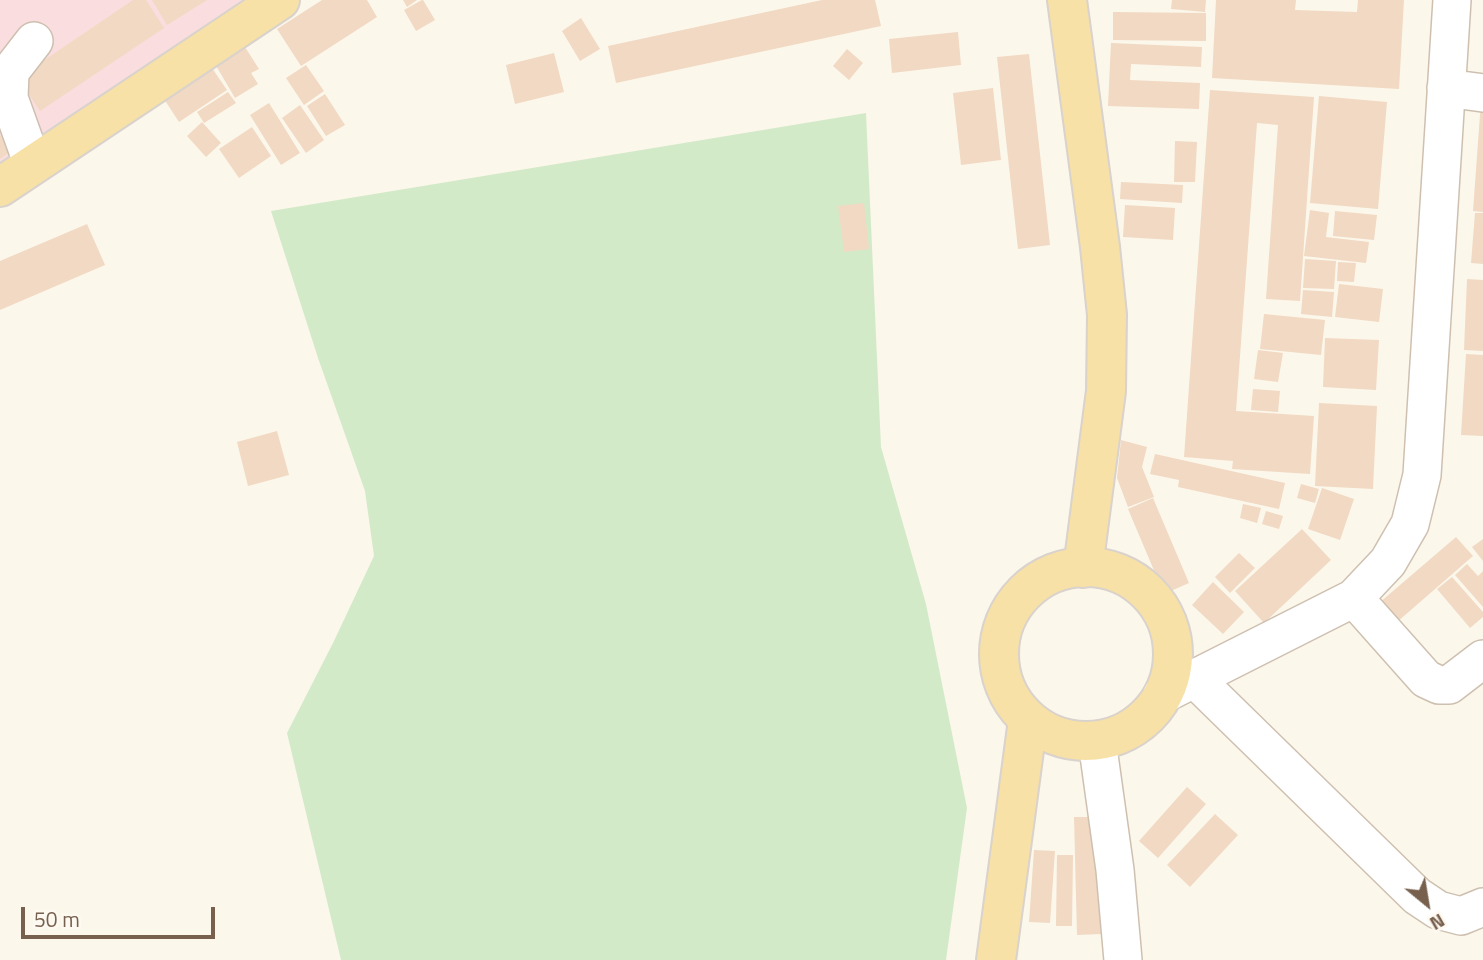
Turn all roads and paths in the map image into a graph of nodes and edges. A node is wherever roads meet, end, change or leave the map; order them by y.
1 (280, 0) edge
2 (1067, 0) edge
3 (1451, 0) edge
4 (34, 41) dead end
5 (1446, 88) junction
6 (1483, 93) edge
7 (33, 165) junction
8 (0, 187) edge
9 (1083, 568) junction
10 (1354, 598) junction
11 (1483, 659) edge
12 (1195, 679) junction
13 (1162, 695) junction
14 (1028, 720) junction
15 (1097, 741) junction
16 (1483, 907) edge
17 (996, 960) edge
18 (1123, 960) edge

1 - 7 main road
2 - 9 main road
3 - 5 street
4 - 7 street
5 - 6 street
5 - 10 street
7 - 8 main road
9 - 13 main road
9 - 14 main road
10 - 11 street
10 - 12 street
12 - 13 street
12 - 16 street
13 - 15 main road
14 - 15 main road
14 - 17 main road
15 - 18 street

